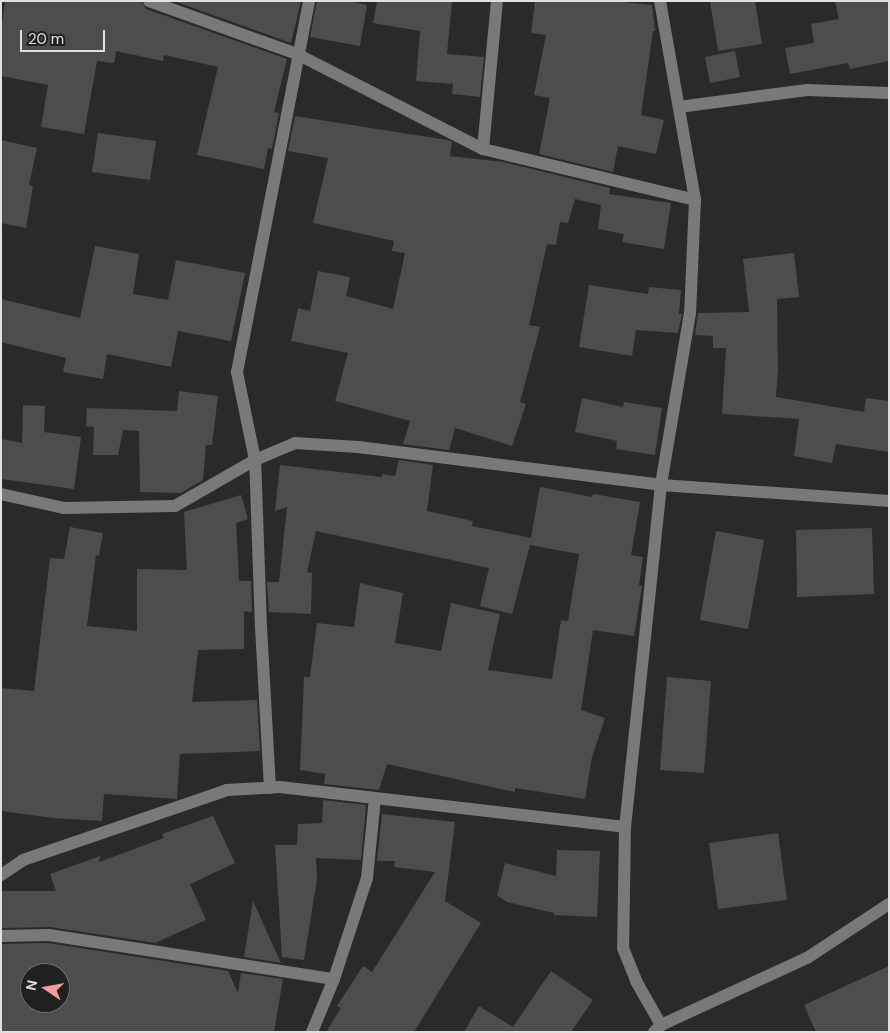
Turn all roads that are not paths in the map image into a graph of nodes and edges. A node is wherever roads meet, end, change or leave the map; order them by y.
1 (149, 1) edge
2 (308, 1) edge
3 (497, 1) edge
4 (660, 1) edge
5 (297, 54) junction
6 (889, 93) edge
7 (679, 107) junction
8 (483, 149) junction
9 (695, 200) junction
10 (255, 460) junction
11 (661, 485) junction
12 (1, 494) edge
13 (889, 501) edge
14 (270, 788) junction
15 (375, 798) junction
16 (625, 827) junction
17 (1, 875) edge
18 (889, 904) edge
19 (1, 936) edge
20 (334, 978) junction
21 (657, 1028) edge
22 (312, 1032) edge

1 - 5 street
2 - 5 street
3 - 8 street
4 - 7 street
5 - 8 street
5 - 10 street
6 - 7 street
7 - 9 street
8 - 9 street
9 - 11 street
10 - 11 street
10 - 12 street
10 - 14 street
11 - 13 street
11 - 16 street
14 - 15 street
14 - 17 street
15 - 16 street
15 - 20 street
16 - 21 street
18 - 21 street
19 - 20 street
20 - 22 street

